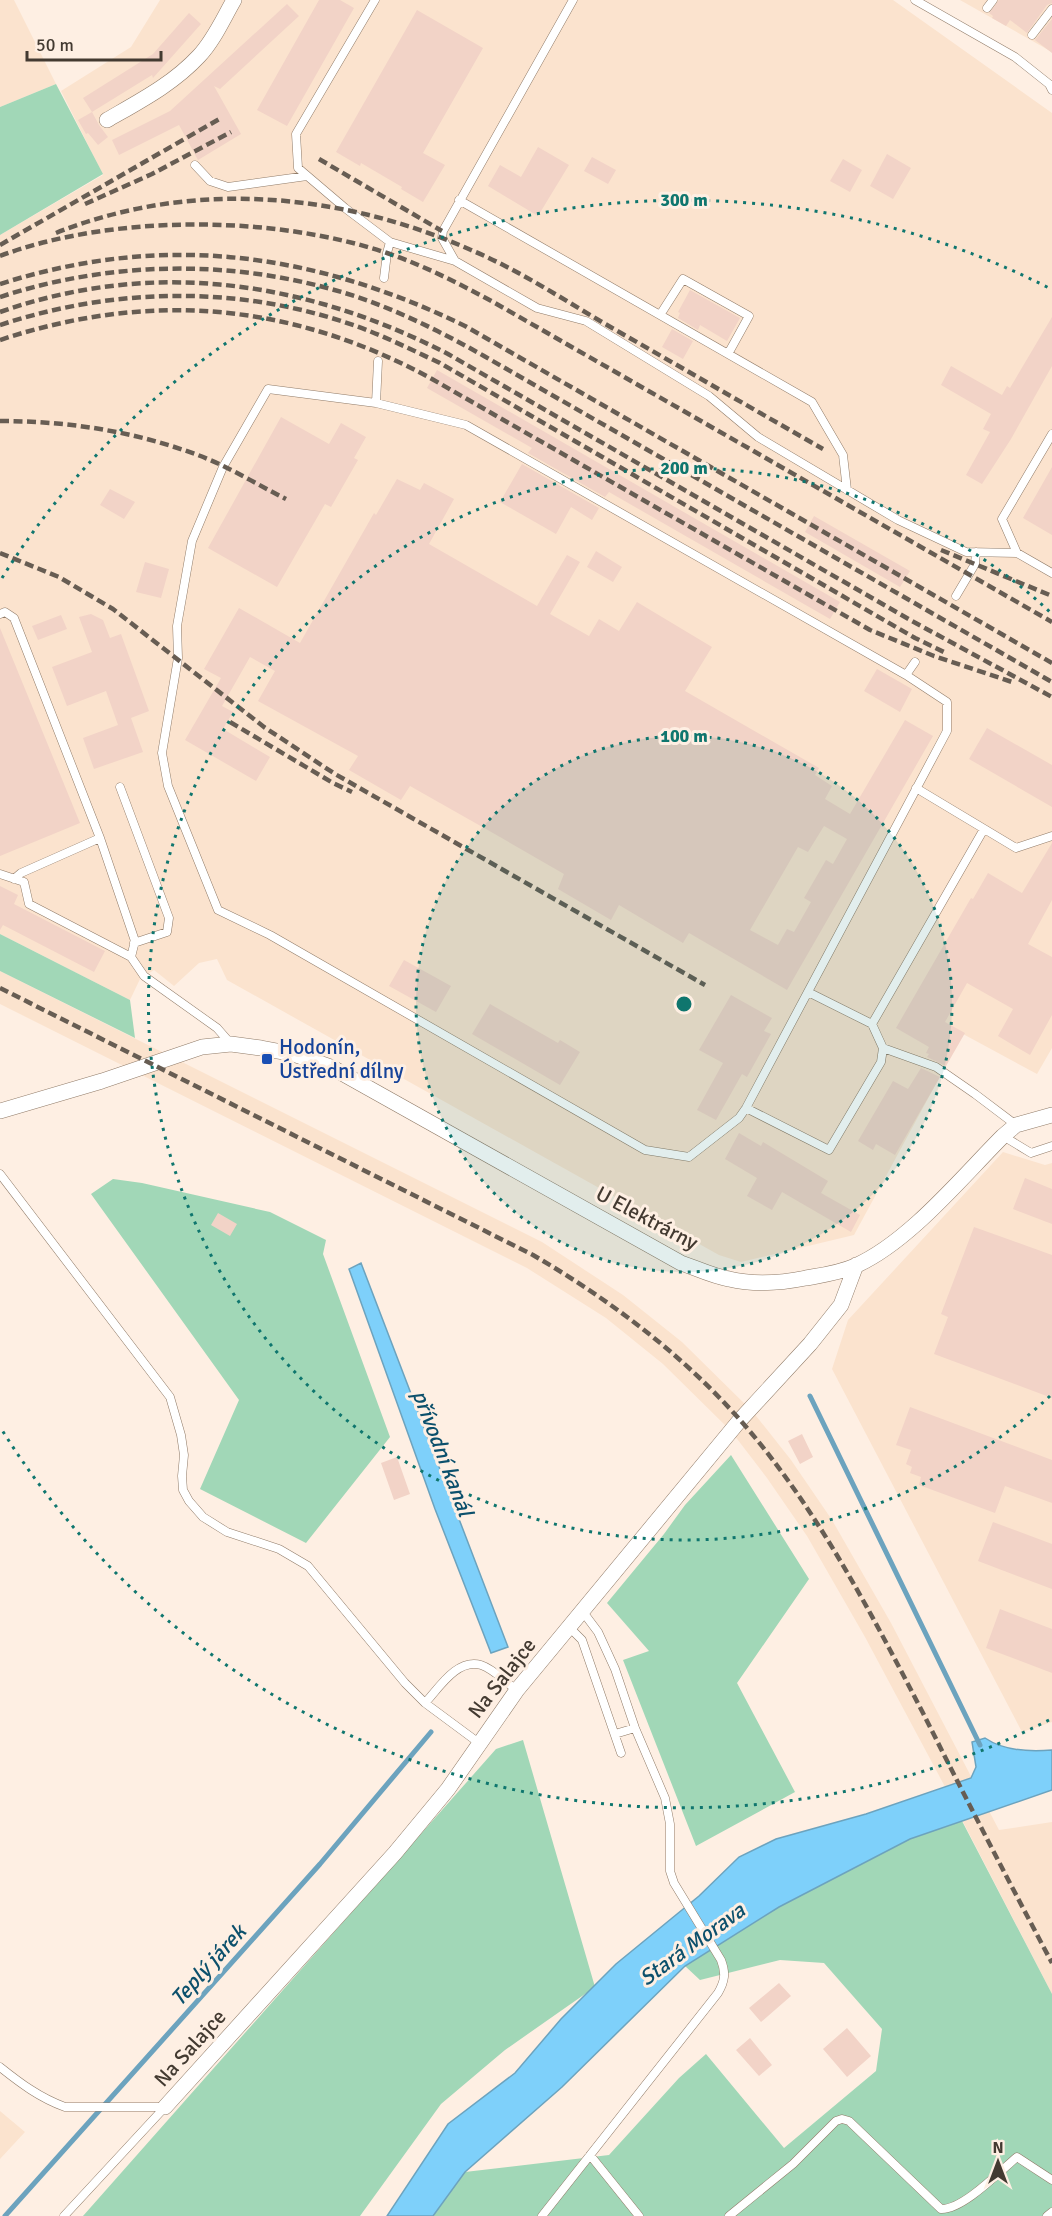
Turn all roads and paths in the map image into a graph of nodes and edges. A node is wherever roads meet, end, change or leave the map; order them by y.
1 (234, 0) edge
2 (375, 0) edge
3 (573, 0) edge
4 (915, 0) edge
5 (993, 0) edge
6 (987, 8) dead end
7 (1052, 9) edge
8 (1032, 35) dead end
9 (1052, 90) edge
10 (107, 120) dead end
11 (195, 165) dead end
12 (307, 176) junction
13 (459, 200) junction
14 (390, 242) junction
15 (455, 261) junction
16 (384, 278) dead end
17 (660, 315) junction
18 (728, 354) junction
19 (378, 361) dead end
20 (376, 403) junction
21 (1052, 434) edge
22 (847, 490) junction
23 (976, 552) junction
24 (1017, 553) junction
25 (1052, 573) edge
26 (956, 596) dead end
27 (0, 614) edge
28 (915, 662) dead end
29 (906, 675) junction
30 (120, 787) dead end
31 (916, 788) junction
32 (984, 829) junction
33 (1052, 836) edge
34 (100, 838) junction
35 (0, 874) edge
36 (14, 879) junction
37 (134, 943) junction
38 (131, 957) junction
39 (808, 992) junction
40 (872, 1024) junction
41 (231, 1044) junction
42 (883, 1048) junction
43 (746, 1108) junction
44 (0, 1111) edge
45 (1052, 1115) edge
46 (1016, 1125) junction
47 (1003, 1136) junction
48 (1052, 1146) edge
49 (0, 1174) edge
50 (856, 1265) junction
51 (583, 1612) junction
52 (570, 1628) junction
53 (517, 1690) junction
54 (425, 1703) junction
55 (635, 1728) junction
56 (615, 1734) junction
57 (479, 1743) junction
58 (621, 1753) dead end
59 (0, 2067) edge
60 (165, 2107) junction
61 (590, 2155) junction
62 (1052, 2180) edge
63 (1052, 2212) edge
64 (64, 2216) edge
65 (542, 2216) edge
66 (639, 2216) edge
67 (729, 2216) edge
68 (1047, 2216) edge

1 - 10 street
2 - 12 lane
3 - 13 lane
4 - 9 lane
5 - 6 lane
7 - 8 lane
11 - 12 lane
12 - 14 lane
13 - 15 lane
13 - 17 lane
14 - 15 lane
14 - 16 lane
15 - 22 lane
17 - 18 lane
17 - 18 lane
18 - 22 lane
19 - 20 lane
20 - 29 lane
20 - 43 lane
21 - 24 lane
22 - 23 lane
23 - 24 lane
23 - 26 lane
24 - 25 lane
27 - 34 lane
28 - 29 lane
29 - 31 lane
30 - 37 lane
31 - 32 lane
31 - 39 lane
32 - 33 lane
32 - 40 lane
34 - 36 lane
34 - 37 lane
35 - 36 lane
36 - 38 lane
37 - 38 lane
38 - 41 lane
39 - 40 lane
39 - 43 lane
40 - 42 lane
41 - 44 street, U Elektrárny
41 - 50 street, U Elektrárny
42 - 43 lane
42 - 46 lane
45 - 46 street, U Elektrárny
46 - 47 street, U Elektrárny
47 - 48 lane
47 - 50 street, U Elektrárny
49 - 54 lane
50 - 51 street, Na Salajce
51 - 52 street, Na Salajce
51 - 55 lane
52 - 53 street, Na Salajce
52 - 56 lane
53 - 54 lane
53 - 57 street, Na Salajce
54 - 57 lane
55 - 56 lane
55 - 61 lane
56 - 58 lane
57 - 60 street, Na Salajce
59 - 60 lane
60 - 64 lane
61 - 65 lane
61 - 66 lane
62 - 67 lane
63 - 68 lane

